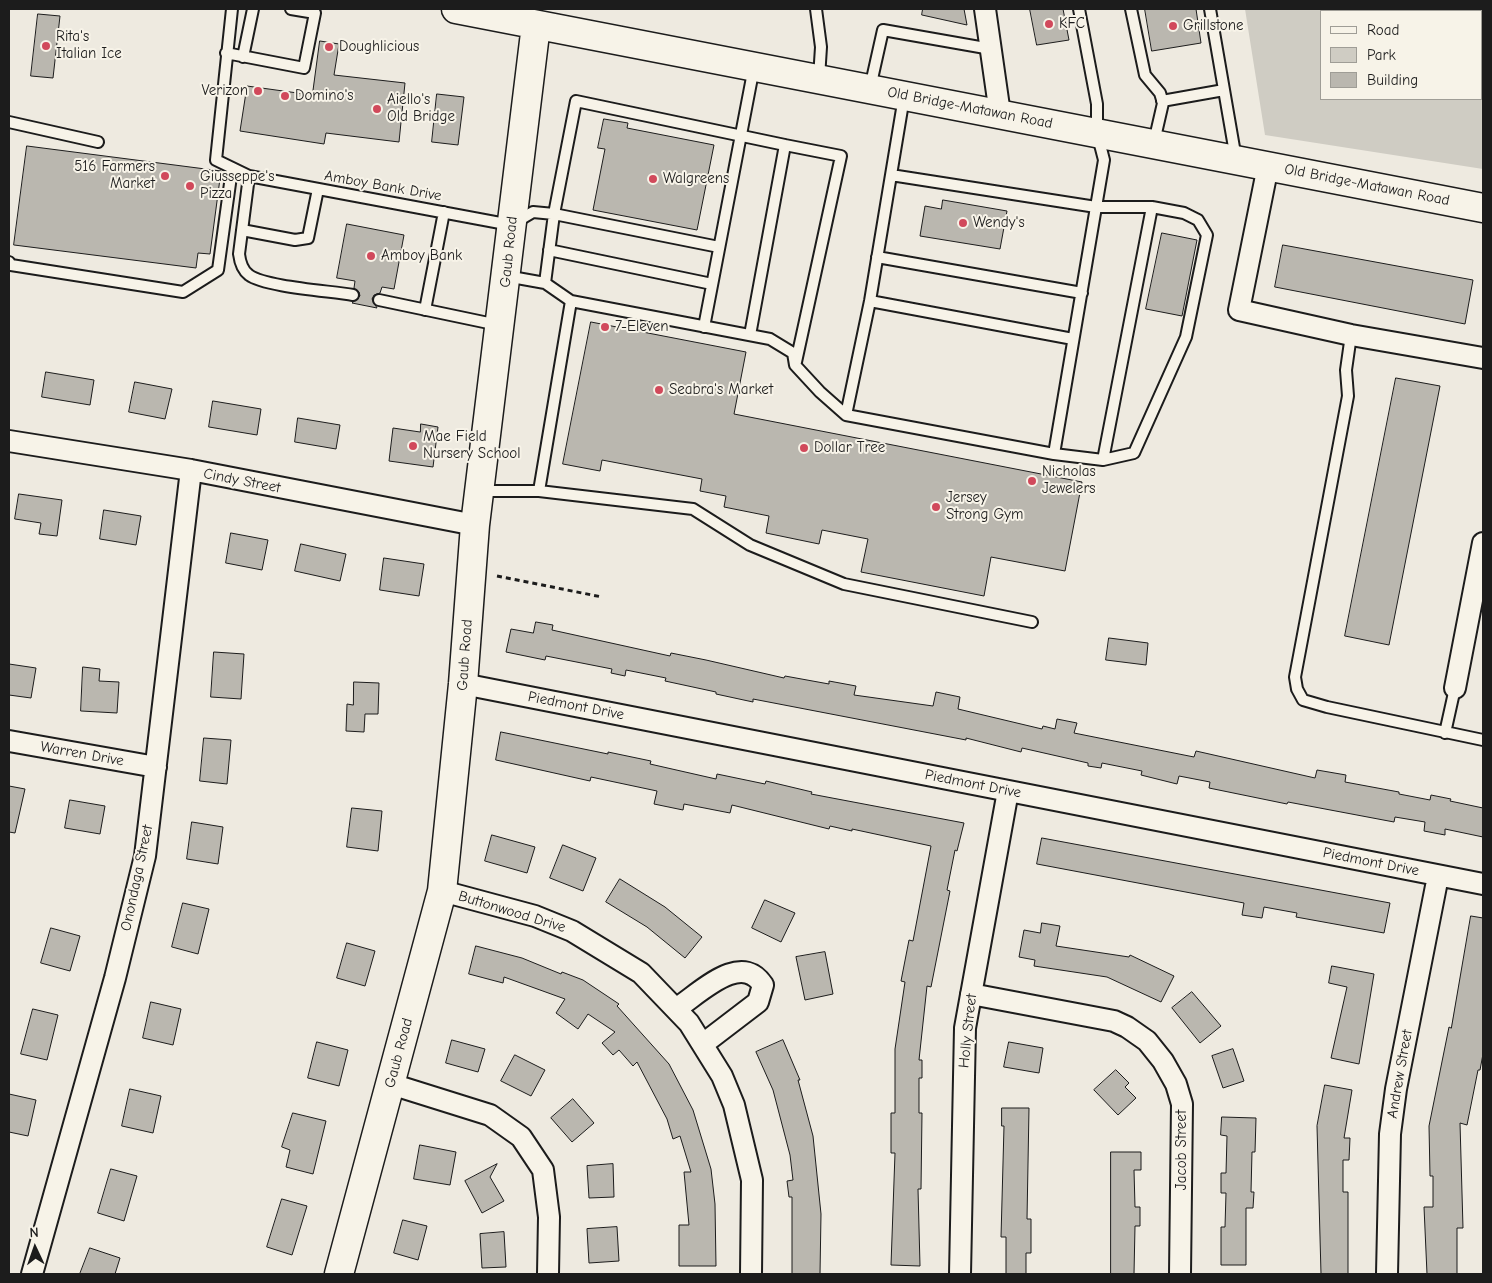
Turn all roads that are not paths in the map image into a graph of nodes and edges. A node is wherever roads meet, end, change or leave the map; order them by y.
1 (232, 9) edge
2 (253, 9) edge
3 (291, 9) edge
4 (456, 9) edge
5 (816, 9) edge
6 (985, 9) edge
7 (1080, 9) edge
8 (1131, 9) edge
9 (1210, 9) edge
10 (536, 21) junction
11 (991, 49) junction
12 (226, 53) junction
13 (244, 57) junction
14 (754, 66) junction
15 (819, 79) junction
16 (870, 89) junction
17 (1224, 90) junction
18 (904, 96) junction
19 (1162, 101) junction
20 (1000, 114) junction
21 (9, 122) edge
22 (1098, 133) junction
23 (740, 136) junction
24 (98, 142) dead end
25 (1154, 144) junction
26 (785, 145) junction
27 (1236, 160) junction
28 (1268, 166) junction
29 (232, 169) junction
30 (891, 175) junction
31 (250, 176) junction
32 (318, 189) junction
33 (1152, 207) junction
34 (1096, 208) junction
35 (1483, 208) edge
36 (444, 212) junction
37 (554, 214) junction
38 (511, 225) junction
39 (242, 230) junction
40 (719, 247) junction
41 (549, 250) junction
42 (877, 257) junction
43 (9, 262) edge
44 (506, 276) junction
45 (545, 283) junction
46 (712, 284) junction
47 (1082, 293) junction
48 (353, 295) dead end
49 (379, 300) dead end
50 (571, 301) junction
51 (870, 301) junction
52 (425, 310) junction
53 (500, 325) junction
54 (704, 327) junction
55 (750, 335) junction
56 (1351, 335) junction
57 (1074, 338) junction
58 (1483, 358) edge
59 (795, 365) junction
60 (846, 415) junction
61 (9, 441) edge
62 (1054, 454) junction
63 (1103, 460) junction
64 (191, 470) junction
65 (479, 491) junction
66 (539, 491) junction
67 (475, 525) junction
68 (1483, 543) edge
69 (1477, 610) edge
70 (1032, 622) dead end
71 (463, 684) junction
72 (1455, 688) joint
73 (1445, 733) junction
74 (1483, 740) edge
75 (9, 741) edge
76 (156, 767) junction
77 (1008, 791) junction
78 (1438, 876) junction
79 (1483, 884) edge
80 (442, 891) junction
81 (971, 994) junction
82 (677, 1008) junction
83 (703, 1044) junction
84 (391, 1084) junction
85 (32, 1274) edge
86 (339, 1274) edge
87 (548, 1274) edge
88 (751, 1274) edge
89 (960, 1274) edge
90 (1180, 1274) edge
91 (1387, 1274) edge

1 - 12 lane
2 - 13 lane
3 - 13 lane
4 - 10 street, Old Bridge-Matawan Road
5 - 15 lane
6 - 11 street
7 - 22 lane
8 - 19 lane
9 - 17 lane
10 - 14 street, Old Bridge-Matawan Road
10 - 38 street, Gaub Road
11 - 16 lane
11 - 20 street
12 - 13 lane
12 - 29 lane
14 - 15 street, Old Bridge-Matawan Road
14 - 23 lane
15 - 16 street, Old Bridge-Matawan Road
16 - 18 street, Old Bridge-Matawan Road
17 - 19 lane
17 - 27 lane
18 - 20 street, Old Bridge-Matawan Road
18 - 30 lane
19 - 25 lane
20 - 22 street, Old Bridge-Matawan Road
21 - 24 lane
22 - 25 street, Old Bridge-Matawan Road
22 - 34 lane
23 - 26 lane
23 - 37 lane
23 - 40 lane
25 - 27 street, Old Bridge-Matawan Road
26 - 55 lane
26 - 59 lane
27 - 28 street, Old Bridge-Matawan Road
28 - 35 street, Old Bridge-Matawan Road
28 - 56 street
29 - 31 lane, Amboy Bank Drive
29 - 43 lane
30 - 34 lane
30 - 42 lane
31 - 32 lane, Amboy Bank Drive
31 - 39 lane
32 - 36 lane, Amboy Bank Drive
32 - 39 lane
33 - 34 lane
33 - 63 lane
33 - 63 lane
34 - 47 lane
36 - 38 lane, Amboy Bank Drive
36 - 52 lane
37 - 38 lane
37 - 40 lane
37 - 41 lane
38 - 44 street, Gaub Road
39 - 48 lane
40 - 46 lane
41 - 45 lane
41 - 46 lane
42 - 47 lane
42 - 51 lane
44 - 45 lane
44 - 53 street, Gaub Road
45 - 50 lane
46 - 54 lane
47 - 57 lane
49 - 52 lane
50 - 54 lane
50 - 66 lane
51 - 57 lane
51 - 60 lane
52 - 53 lane
53 - 65 street, Gaub Road
54 - 55 lane
55 - 59 lane
56 - 58 street
56 - 73 lane
57 - 62 lane
59 - 60 lane
60 - 62 lane
61 - 64 street, Cindy Street
62 - 63 lane
64 - 67 street, Cindy Street
64 - 76 street, Onondaga Street
65 - 66 lane
65 - 67 street, Gaub Road
66 - 70 lane
67 - 71 street, Gaub Road
68 - 69 street
69 - 72 street
71 - 77 street, Piedmont Drive
71 - 80 street, Gaub Road
72 - 73 lane
73 - 74 lane
75 - 76 street, Warren Drive
76 - 85 street, Onondaga Street
77 - 78 street, Piedmont Drive
77 - 81 street, Holly Street
78 - 79 street, Piedmont Drive
78 - 91 street, Andrew Street
80 - 82 street, Buttonwood Drive
80 - 84 street, Gaub Road
81 - 89 street, Holly Street
81 - 90 street, Jacob Street
82 - 83 street, Buttonwood Drive
82 - 83 street
83 - 88 street, Buttonwood Drive
84 - 86 street, Gaub Road
84 - 87 street

